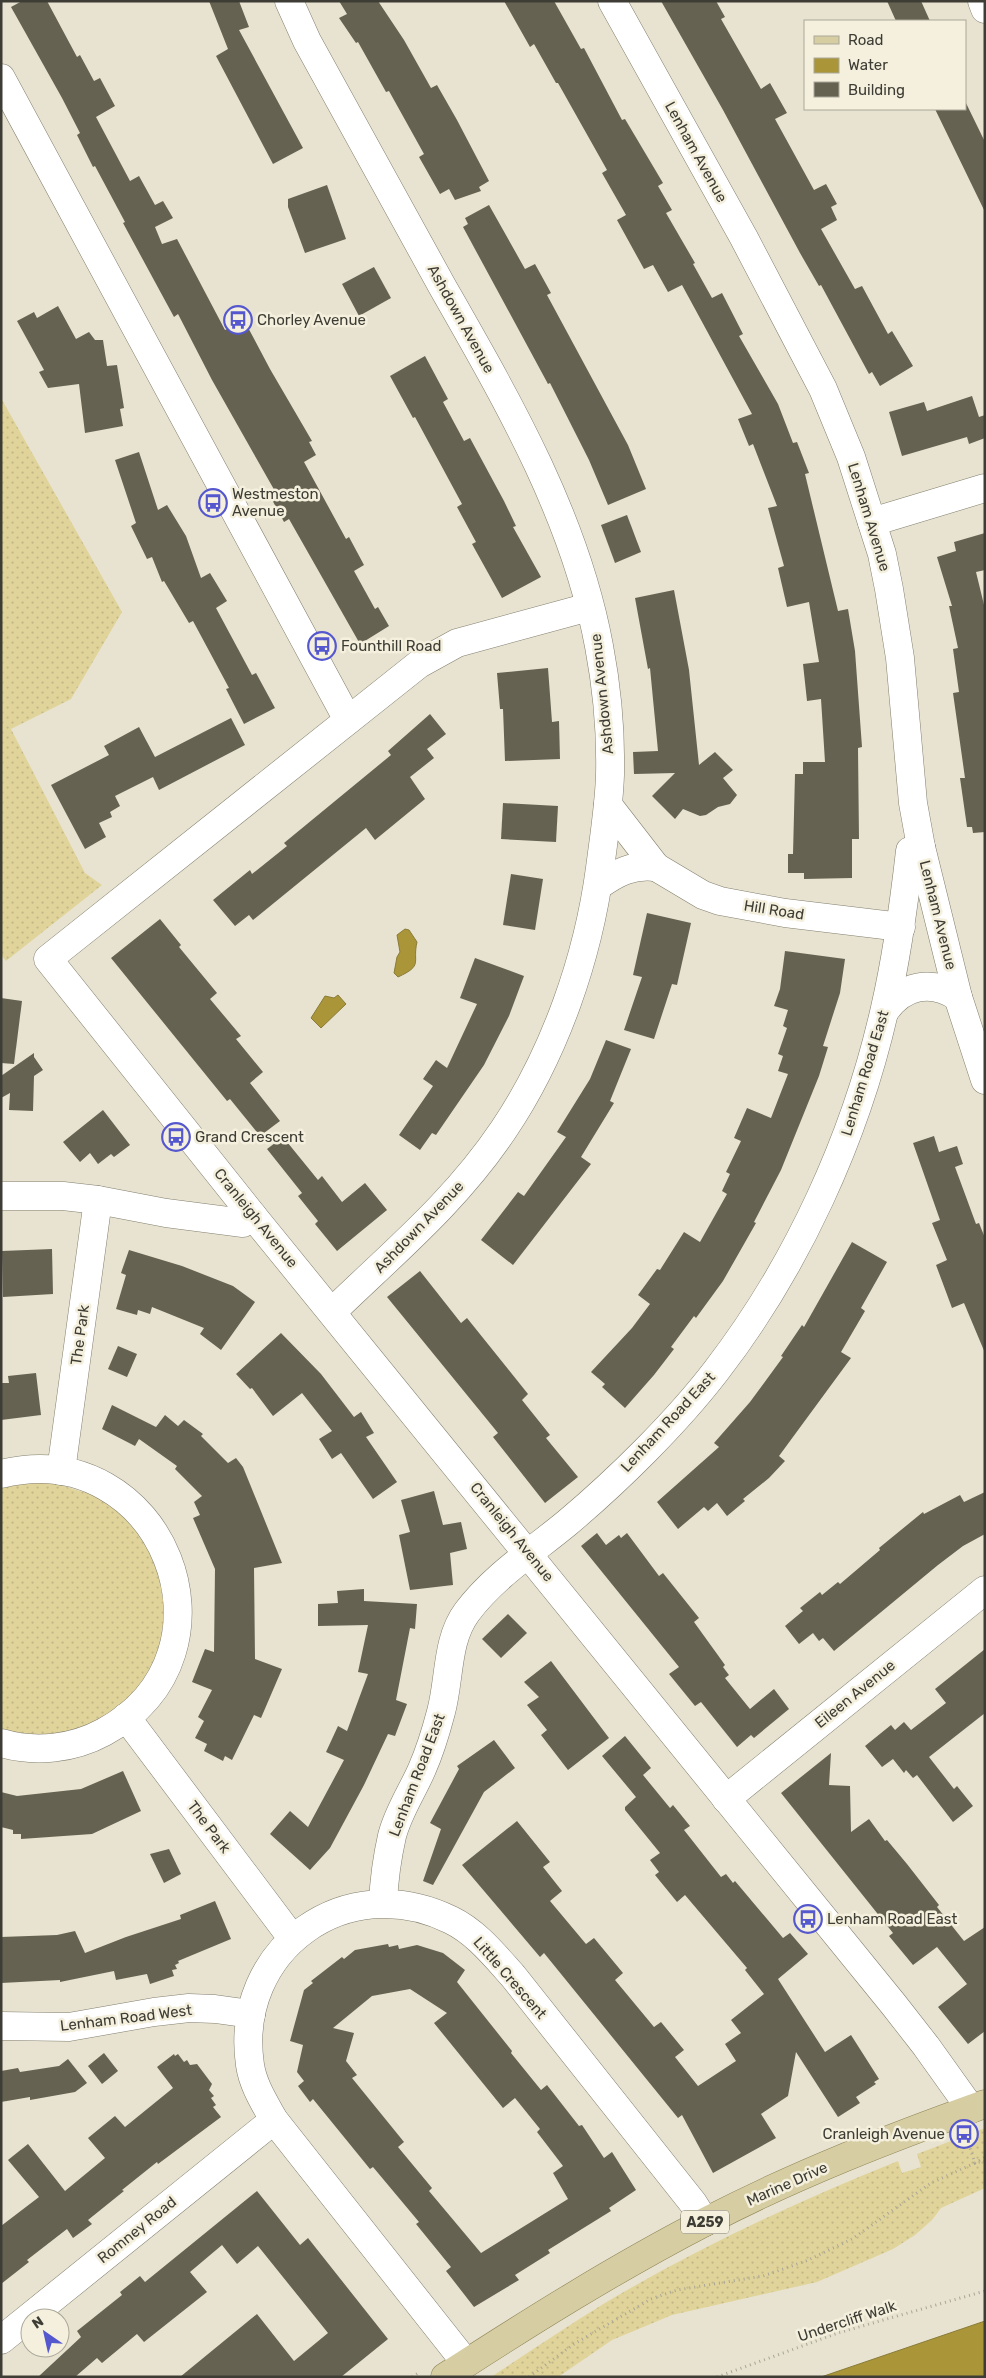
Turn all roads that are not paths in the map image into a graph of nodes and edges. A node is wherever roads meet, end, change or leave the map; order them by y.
1 (289, 1) edge
2 (612, 1) edge
3 (982, 1) edge
4 (985, 9) edge
5 (1, 78) edge
6 (985, 488) edge
7 (872, 522) junction
8 (589, 607) junction
9 (348, 720) junction
10 (608, 805) junction
11 (921, 847) junction
12 (656, 868) junction
13 (598, 886) junction
14 (901, 928) junction
15 (958, 997) junction
16 (885, 1010) junction
17 (985, 1080) edge
18 (1, 1196) edge
19 (98, 1200) junction
20 (253, 1216) junction
21 (333, 1311) junction
22 (62, 1471) junction
23 (1, 1474) edge
24 (529, 1554) junction
25 (985, 1590) edge
26 (126, 1717) junction
27 (1, 1743) edge
28 (726, 1799) junction
29 (382, 1903) junction
30 (292, 1938) junction
31 (251, 2014) junction
32 (1, 2026) edge
33 (978, 2107) edge
34 (274, 2120) junction
35 (705, 2222) junction
36 (1, 2340) edge
37 (455, 2370) edge

1 - 8 street, Ashdown Avenue
2 - 7 street, Lenham Avenue
3 - 4 street
5 - 9 street
6 - 7 street
7 - 11 street, Lenham Avenue
8 - 9 street
8 - 10 street, Ashdown Avenue
9 - 20 street, Cranleigh Avenue
10 - 12 street, Hill Road
10 - 13 street, Ashdown Avenue
11 - 14 street, Lenham Road East
11 - 15 street, Lenham Avenue
12 - 13 street
12 - 14 street, Hill Road
13 - 21 street, Ashdown Avenue
14 - 16 street, Lenham Road East
15 - 16 street
15 - 17 street, Lenham Avenue
16 - 24 street, Lenham Road East
18 - 19 street
19 - 20 street
19 - 22 street, The Park
20 - 21 street, Cranleigh Avenue
21 - 24 street, Cranleigh Avenue
22 - 23 street
22 - 26 street
24 - 28 street, Cranleigh Avenue
24 - 29 street, Lenham Road East
25 - 28 street, Eileen Avenue
26 - 27 street
26 - 30 street, The Park
28 - 33 street, Cranleigh Avenue
29 - 30 street, Little Crescent
29 - 35 street, Little Crescent
30 - 31 street, Little Crescent
31 - 32 street, Lenham Road West
31 - 34 street, Little Crescent
33 - 35 main road, Marine Drive / A259
34 - 36 street, Romney Road
34 - 37 street, Little Crescent
35 - 37 main road, Marine Drive / A259

